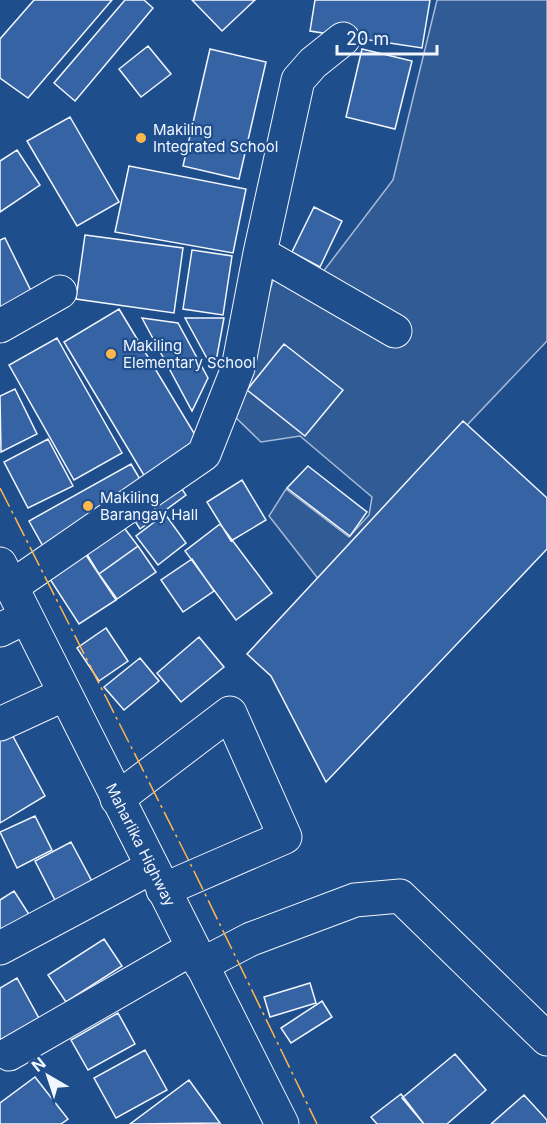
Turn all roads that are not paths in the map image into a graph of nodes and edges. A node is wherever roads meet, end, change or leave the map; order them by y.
1 (343, 39) dead end
2 (260, 253) junction
3 (60, 292) dead end
4 (0, 326) edge
5 (395, 331) dead end
6 (5, 575) edge
7 (13, 624) edge
8 (65, 694) junction
9 (0, 724) edge
10 (117, 799) junction
11 (158, 879) junction
12 (0, 948) edge
13 (197, 957) junction
14 (547, 1039) edge
15 (9, 1054) dead end
16 (282, 1124) edge

1 - 2 main road
2 - 5 main road
2 - 6 main road
3 - 4 main road
6 - 7 main road, Maharlika Highway
7 - 8 main road, Maharlika Highway
8 - 9 main road
8 - 10 main road, Maharlika Highway
10 - 11 main road, Maharlika Highway
10 - 11 main road
11 - 12 main road
11 - 13 main road, Maharlika Highway
13 - 14 main road
13 - 15 main road
13 - 16 main road, Maharlika Highway

